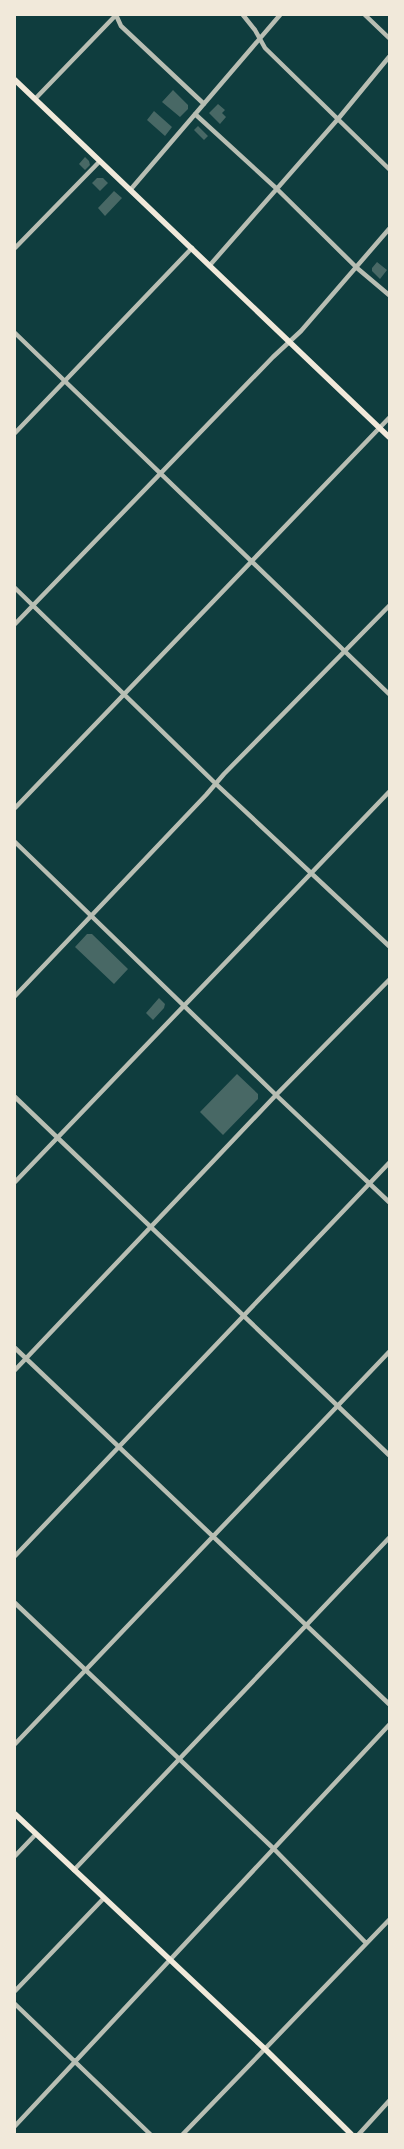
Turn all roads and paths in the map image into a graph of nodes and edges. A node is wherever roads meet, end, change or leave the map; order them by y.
1 (116, 15) edge
2 (243, 15) edge
3 (280, 15) edge
4 (366, 15) edge
5 (389, 38) edge
6 (260, 39) junction
7 (389, 57) edge
8 (15, 80) edge
9 (35, 99) junction
10 (204, 104) junction
11 (195, 114) junction
12 (338, 119) junction
13 (100, 161) junction
14 (389, 169) edge
15 (130, 189) junction
16 (277, 189) junction
17 (389, 229) edge
18 (15, 248) edge
19 (192, 248) junction
20 (210, 265) junction
21 (357, 268) junction
22 (389, 295) edge
23 (15, 333) edge
24 (289, 342) junction
25 (64, 380) junction
26 (389, 418) edge
27 (380, 428) junction
28 (15, 432) edge
29 (389, 437) edge
30 (160, 473) junction
31 (251, 561) junction
32 (15, 588) edge
33 (33, 605) junction
34 (389, 606) edge
35 (15, 624) edge
36 (345, 652) junction
37 (124, 693) junction
38 (389, 694) edge
39 (216, 784) junction
40 (389, 792) edge
41 (15, 808) edge
42 (15, 842) edge
43 (311, 873) junction
44 (90, 916) junction
45 (389, 946) edge
46 (389, 980) edge
47 (15, 996) edge
48 (184, 1006) junction
49 (276, 1095) junction
50 (15, 1097) edge
51 (58, 1137) junction
52 (389, 1163) edge
53 (15, 1182) edge
54 (370, 1183) junction
55 (389, 1202) edge
56 (151, 1228) junction
57 (244, 1316) junction
58 (15, 1348) edge
59 (389, 1352) edge
60 (26, 1358) junction
61 (15, 1370) edge
62 (338, 1406) junction
63 (119, 1449) junction
64 (389, 1455) edge
65 (212, 1538) junction
66 (389, 1538) edge
67 (15, 1556) edge
68 (15, 1604) edge
69 (306, 1626) junction
70 (85, 1670) junction
71 (389, 1704) edge
72 (389, 1725) edge
73 (15, 1744) edge
74 (181, 1759) junction
75 (15, 1814) edge
76 (36, 1834) junction
77 (274, 1849) junction
78 (15, 1856) edge
79 (74, 1870) junction
80 (104, 1898) junction
81 (389, 1920) edge
82 (366, 1943) junction
83 (171, 1960) junction
84 (15, 1991) edge
85 (15, 2004) edge
86 (265, 2049) junction
87 (76, 2062) junction
88 (389, 2101) edge
89 (15, 2126) edge
90 (150, 2134) edge
91 (183, 2134) edge
92 (351, 2134) edge
93 (359, 2134) edge

1 - 9 street
1 - 10 street
2 - 6 street
3 - 6 street
4 - 5 street
6 - 10 street
6 - 12 street
7 - 12 street
8 - 9 main road
9 - 13 main road
10 - 11 street
11 - 15 street
11 - 16 street
12 - 14 street
12 - 16 street
13 - 15 main road
13 - 18 street
15 - 19 main road
16 - 20 street
16 - 21 street
17 - 21 street
19 - 20 main road
19 - 25 street
20 - 24 main road
21 - 22 street
21 - 24 street
23 - 25 street
24 - 27 main road
24 - 30 street
25 - 28 street
25 - 30 street
26 - 27 street
27 - 29 main road
27 - 31 street
30 - 31 street
30 - 33 street
31 - 36 street
31 - 37 street
32 - 33 street
33 - 35 street
33 - 37 street
34 - 36 street
36 - 38 street
36 - 39 street
37 - 39 street
37 - 41 street
39 - 43 street
39 - 44 street
40 - 43 street
42 - 44 street
43 - 45 street
43 - 48 street
44 - 47 street
44 - 48 street
46 - 49 street
48 - 49 street
48 - 51 street
49 - 54 street
49 - 56 street
50 - 51 street
51 - 53 street
51 - 56 street
52 - 54 street
54 - 55 street
54 - 57 street
56 - 57 street
56 - 60 street
57 - 62 street
57 - 63 street
58 - 60 street
59 - 62 street
60 - 61 street
60 - 63 street
62 - 64 street
62 - 65 street
63 - 65 street
63 - 67 street
65 - 69 street
65 - 70 street
66 - 69 street
68 - 70 street
69 - 71 street
69 - 74 street
70 - 73 street
70 - 74 street
72 - 77 street
74 - 77 street
74 - 79 street
75 - 76 main road
76 - 78 street
76 - 79 main road
77 - 82 street
77 - 83 street
79 - 80 main road
80 - 83 main road
80 - 84 street
81 - 82 street
82 - 86 street
83 - 86 main road
83 - 87 street
85 - 87 street
86 - 91 street
86 - 92 main road
87 - 89 street
87 - 90 street
88 - 93 street

